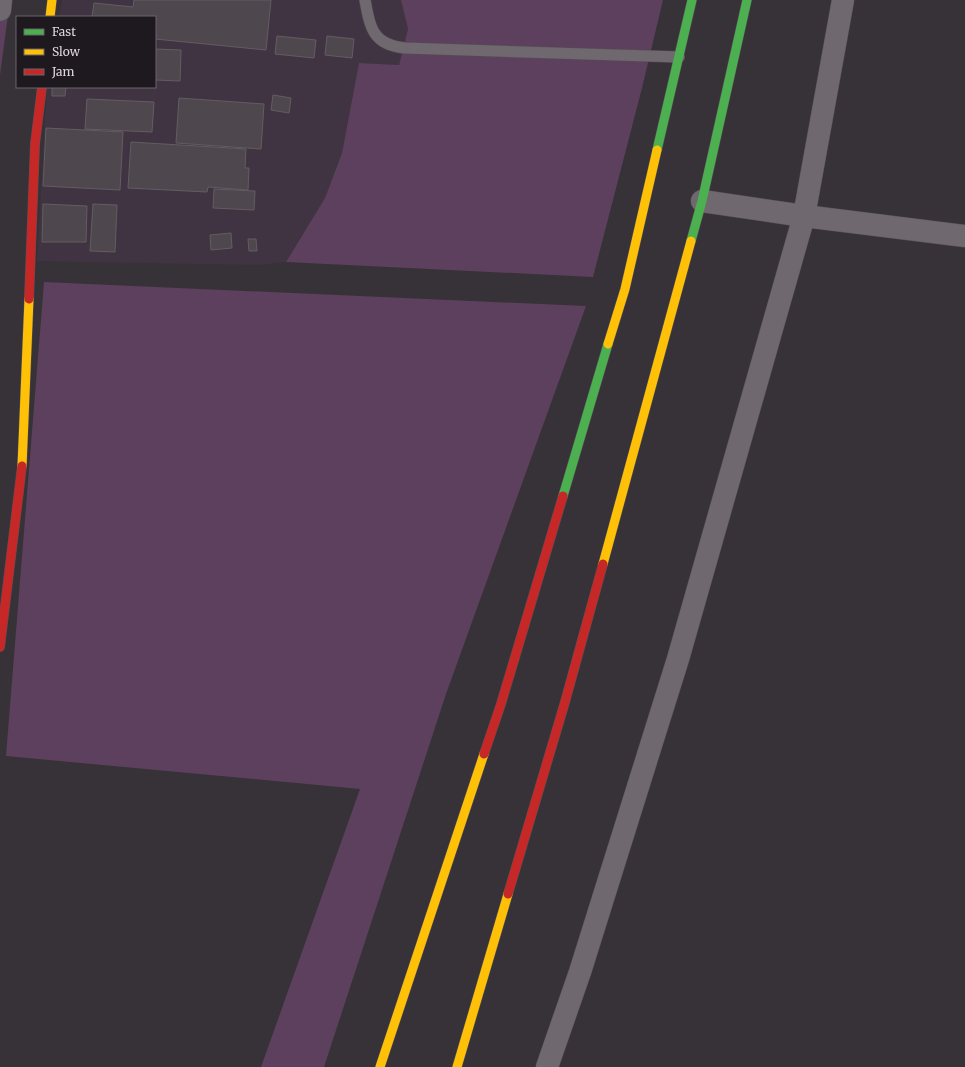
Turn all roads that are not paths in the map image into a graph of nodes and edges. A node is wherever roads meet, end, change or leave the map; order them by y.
1 (1, 0) edge
2 (52, 0) edge
3 (365, 0) edge
4 (692, 0) edge
5 (747, 0) edge
6 (843, 0) edge
7 (0, 10) edge
8 (50, 16) edge
9 (679, 57) junction
10 (42, 88) edge
11 (702, 201) junction
12 (804, 216) junction
13 (965, 236) edge
14 (0, 647) edge
15 (380, 1067) edge
16 (457, 1067) edge
17 (547, 1067) edge

1 - 7 street
2 - 8 main road
3 - 9 lane
4 - 9 main road
5 - 11 main road
6 - 12 street
9 - 15 main road
10 - 14 main road
11 - 12 street
11 - 16 main road
12 - 13 street
12 - 17 street

